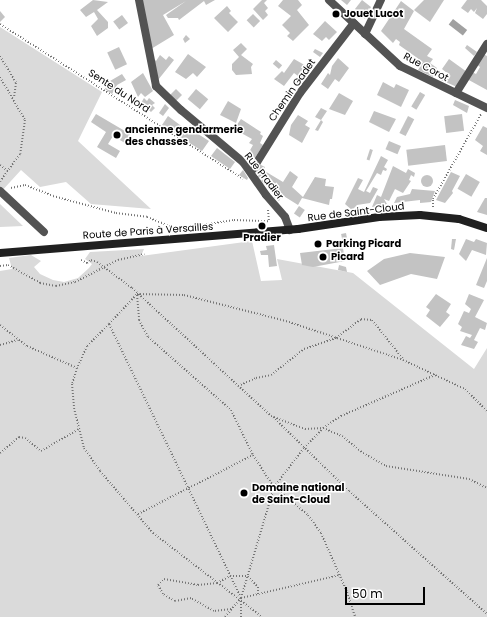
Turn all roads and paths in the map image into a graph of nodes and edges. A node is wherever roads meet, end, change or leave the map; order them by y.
1 (139, 0) edge
2 (329, 0) edge
3 (381, 0) edge
4 (354, 23) junction
5 (0, 24) edge
6 (365, 34) junction
7 (487, 44) edge
8 (0, 56) edge
9 (0, 77) edge
10 (456, 93) junction
11 (14, 98) junction
12 (487, 108) edge
13 (478, 119) dead end
14 (0, 165) edge
15 (9, 172) junction
16 (250, 172) junction
17 (0, 182) edge
18 (250, 183) dead end
19 (2, 193) edge
20 (434, 216) junction
21 (285, 217) junction
22 (487, 228) edge
23 (294, 229) junction
24 (44, 232) dead end
25 (0, 253) edge
26 (144, 254) dead end
27 (81, 260) dead end
28 (0, 266) edge
29 (104, 268) junction
30 (137, 294) junction
31 (109, 324) junction
32 (0, 325) edge
33 (336, 338) junction
34 (17, 340) junction
35 (0, 345) edge
36 (403, 360) junction
37 (76, 368) junction
38 (435, 375) junction
39 (238, 386) junction
40 (487, 411) edge
41 (271, 416) junction
42 (322, 428) junction
43 (79, 429) junction
44 (304, 448) junction
45 (0, 453) edge
46 (253, 455) junction
47 (274, 487) junction
48 (487, 488) edge
49 (189, 489) junction
50 (138, 514) junction
51 (340, 575) junction
52 (230, 576) junction
53 (248, 576) junction
54 (216, 583) junction
55 (258, 595) junction
56 (241, 598) junction
57 (232, 608) junction
58 (487, 614) edge
59 (224, 617) edge
60 (241, 617) edge
61 (262, 617) edge
62 (355, 617) edge

1 - 16 street, Rue Pradier
2 - 4 street, Rue Corot
3 - 6 street
4 - 6 street, Rue Corot
4 - 16 street, Chemin Gadet
5 - 18 path, Sente du Nord
6 - 10 street, Rue Corot
7 - 10 street
8 - 11 path
9 - 11 path
10 - 12 street, Rue Corot
11 - 15 path
13 - 20 path
14 - 15 path
15 - 17 path
16 - 21 street, Rue Pradier
19 - 21 path
19 - 24 street
20 - 22 main road, Rue de Saint-Cloud
20 - 23 main road, Rue de Saint-Cloud
21 - 23 street, Rue Pradier
23 - 25 main road, Route de Paris à Versailles
26 - 29 path
27 - 29 path
28 - 29 path
29 - 30 path
30 - 31 path
30 - 33 path
30 - 39 path
30 - 46 path
31 - 37 path
31 - 49 path
32 - 34 path
33 - 36 path
33 - 36 path
33 - 39 path
34 - 35 path
34 - 37 path
36 - 38 path
37 - 43 path
38 - 40 path
38 - 42 path
39 - 41 path
41 - 42 path
41 - 44 path
42 - 44 path
42 - 48 path
43 - 45 path
43 - 50 path
44 - 47 path
44 - 58 path
46 - 47 path
46 - 49 path
47 - 51 path
47 - 53 path
49 - 50 path
49 - 52 path
50 - 54 path
51 - 55 path
51 - 62 path
52 - 53 path
52 - 54 path
52 - 56 path
53 - 55 path
53 - 56 path
54 - 56 path
54 - 57 path
55 - 56 path
56 - 57 path
56 - 60 path
56 - 61 path
57 - 59 path

